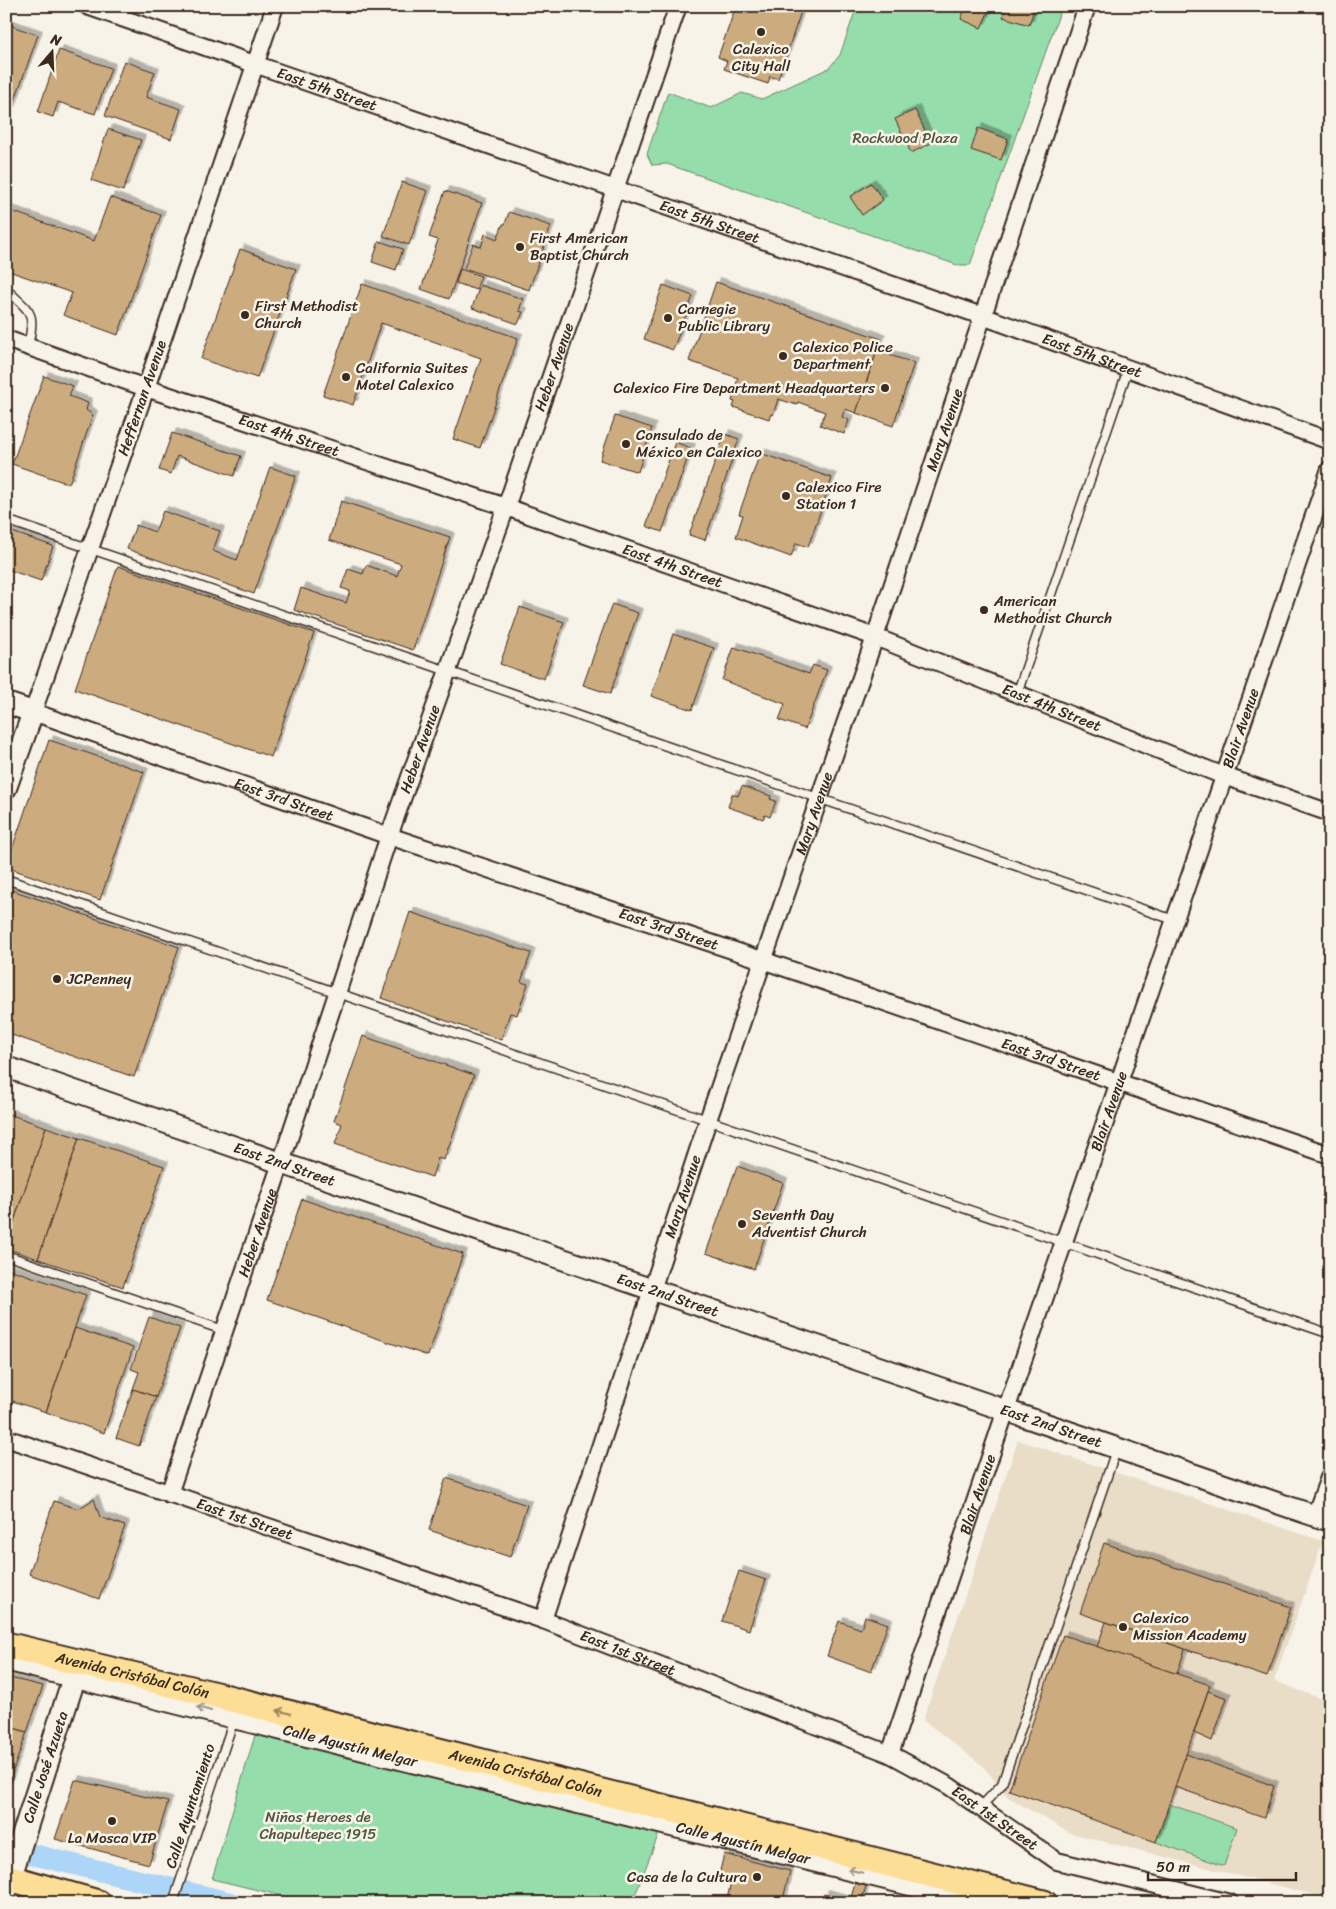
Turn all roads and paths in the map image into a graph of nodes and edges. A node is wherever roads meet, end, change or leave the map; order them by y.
1 (87, 6) edge
2 (275, 6) edge
3 (678, 6) edge
4 (1087, 6) edge
5 (255, 65) junction
6 (616, 188) junction
7 (6, 289) edge
8 (982, 316) junction
9 (6, 339) edge
10 (28, 346) junction
11 (1128, 369) junction
12 (146, 388) junction
13 (1330, 442) edge
14 (1330, 469) edge
15 (506, 507) junction
16 (6, 520) edge
17 (89, 549) junction
18 (875, 638) junction
19 (448, 672) junction
20 (1017, 694) junction
21 (6, 703) edge
22 (32, 712) junction
23 (1224, 776) junction
24 (6, 788) edge
25 (819, 796) junction
26 (1330, 813) edge
27 (389, 836) junction
28 (6, 879) edge
29 (1174, 920) junction
30 (762, 960) junction
31 (337, 993) junction
32 (6, 1067) edge
33 (1119, 1081) junction
34 (708, 1120) junction
35 (1330, 1154) edge
36 (281, 1163) junction
37 (1063, 1243) junction
38 (6, 1255) edge
39 (652, 1289) junction
40 (223, 1330) junction
41 (1330, 1334) edge
42 (1006, 1410) junction
43 (6, 1438) edge
44 (1116, 1448) junction
45 (1330, 1475) edge
46 (169, 1494) junction
47 (1323, 1518) edge
48 (543, 1620) junction
49 (6, 1645) edge
50 (6, 1659) edge
51 (75, 1676) junction
52 (234, 1717) junction
53 (890, 1754) junction
54 (980, 1808) junction
55 (7, 1881) edge
56 (98, 1903) edge
57 (172, 1903) edge
58 (987, 1903) edge
59 (1044, 1903) edge
60 (1230, 1903) edge

1 - 5 street, East 5th Street
2 - 5 street, Heffernan Avenue
3 - 6 street, Heber Avenue
4 - 8 street, Mary Avenue
5 - 6 street, East 5th Street
5 - 12 street, Heffernan Avenue
6 - 8 street, East 5th Street
6 - 15 street, Heber Avenue
7 - 10 lane
8 - 11 street, East 5th Street
8 - 18 street, Mary Avenue
9 - 10 street, East 4th Street
10 - 12 street, East 4th Street
11 - 13 street, East 5th Street
11 - 20 lane
12 - 15 street, East 4th Street
12 - 17 street, Heffernan Avenue
14 - 23 street, Blair Avenue
15 - 18 street, East 4th Street
15 - 19 street, Heber Avenue
16 - 17 lane
17 - 19 lane
17 - 22 street, Heffernan Avenue
18 - 20 street, East 4th Street
18 - 25 street, Mary Avenue
19 - 25 lane
19 - 27 street, Heber Avenue
20 - 23 street, East 4th Street
21 - 22 street, East 3rd Street
22 - 24 street, Heffernan Avenue
22 - 27 street, East 3rd Street
23 - 26 street, East 4th Street
23 - 29 street, Blair Avenue
25 - 29 lane
25 - 30 street, Mary Avenue
27 - 30 street, East 3rd Street
27 - 31 street, Heber Avenue
28 - 31 lane
29 - 33 street, Blair Avenue
30 - 33 street, East 3rd Street
30 - 34 street, Mary Avenue
31 - 34 lane
31 - 36 street, Heber Avenue
32 - 36 street, East 2nd Street
33 - 35 street, East 3rd Street
33 - 37 street, Blair Avenue
34 - 37 lane
34 - 39 street, Mary Avenue
36 - 39 street, East 2nd Street
36 - 40 street, Heber Avenue
37 - 41 lane
37 - 42 street, Blair Avenue
38 - 40 lane
39 - 42 street, East 2nd Street
39 - 48 street, Mary Avenue
40 - 46 street, Heber Avenue
42 - 44 street, East 2nd Street
42 - 53 street, Blair Avenue
43 - 46 street, East 1st Street
44 - 47 street, East 2nd Street
44 - 54 lane
45 - 47 street
46 - 48 street, East 1st Street
48 - 53 street, East 1st Street
59 -> 49 main road, Avenida Cristóbal Colón
50 - 51 main road, Calle Agustín Melgar
52 -> 51 main road, Calle Agustín Melgar
51 - 55 main road, Calle José Azueta
52 - 57 lane, Calle Ayuntamiento
58 -> 52 main road, Calle Agustín Melgar
53 - 54 street, East 1st Street
54 - 60 street, East 1st Street
55 - 56 main road

